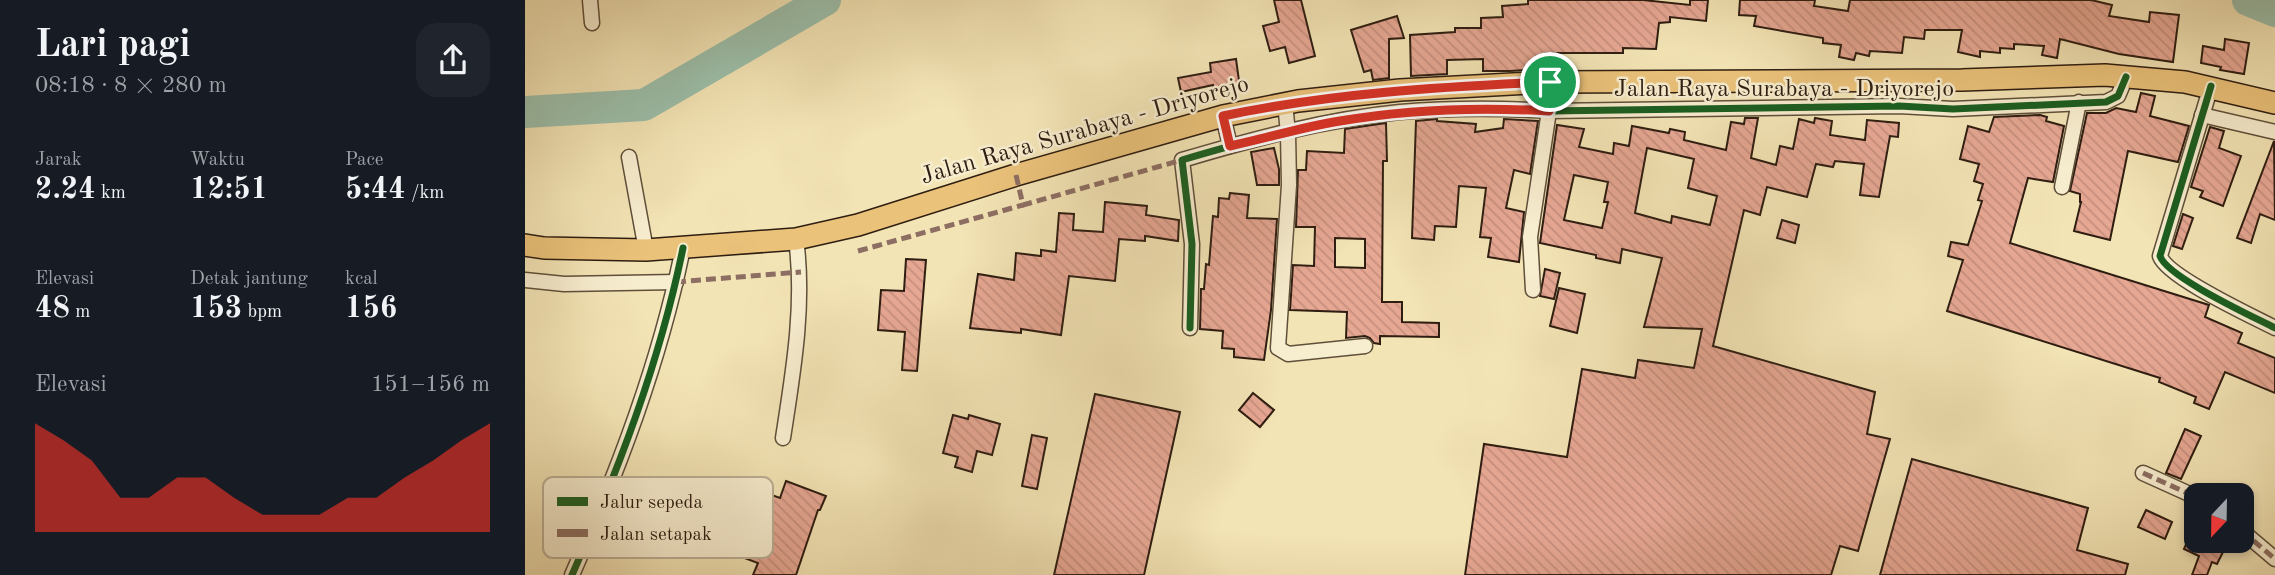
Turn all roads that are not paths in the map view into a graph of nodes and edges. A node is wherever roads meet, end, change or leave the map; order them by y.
1 (590, 0) edge
2 (592, 23) dead end
3 (2126, 77) junction
4 (1550, 82) junction
5 (2211, 86) junction
6 (2080, 102) junction
7 (1285, 103) junction
8 (2275, 103) edge
9 (1549, 111) junction
10 (2202, 115) junction
11 (1223, 116) junction
12 (2275, 132) edge
13 (1288, 133) junction
14 (1230, 146) junction
15 (629, 157) dead end
16 (2062, 187) dead end
17 (796, 239) junction
18 (525, 245) edge
19 (683, 248) junction
20 (646, 250) junction
21 (525, 280) edge
22 (676, 282) junction
23 (1533, 290) dead end
24 (1190, 328) dead end
25 (2275, 328) edge
26 (1365, 346) dead end
27 (783, 438) dead end
28 (2143, 473) dead end
29 (612, 477) edge
30 (2184, 492) edge
31 (2254, 541) edge
32 (579, 558) edge
33 (2275, 559) edge
34 (572, 575) edge

1 - 2 street
3 - 4 main road, Jalan Raya Surabaya - Driyorejo
3 - 5 main road, Jalan Raya Surabaya - Driyorejo
3 - 6 street, Jalan Raya Surabaya - Driyorejo
4 - 7 main road, Jalan Raya Surabaya - Driyorejo
4 - 9 street
5 - 8 main road, Jalan Raya Surabaya - Driyorejo
5 - 10 street
6 - 9 street, Jalan Raya Surabaya - Driyorejo
6 - 16 street
7 - 11 main road, Jalan Raya Surabaya - Driyorejo
7 - 13 street
9 - 13 street, Jalan Raya Surabaya - Driyorejo
9 - 23 street
10 - 12 street
10 - 25 street
11 - 14 street
11 - 17 main road, Jalan Raya Surabaya - Driyorejo
13 - 14 street, Jalan Raya Surabaya - Driyorejo
13 - 26 street
14 - 24 street, Jalan Raya Surabaya - Driyorejo
15 - 20 street
17 - 19 main road, Jalan Raya Surabaya - Driyorejo
17 - 27 street
18 - 20 main road, Jalan Raya Surabaya - Driyorejo
19 - 20 main road, Jalan Raya Surabaya - Driyorejo
19 - 22 street
21 - 22 street
22 - 29 street
28 - 30 street
31 - 33 street
32 - 34 street

